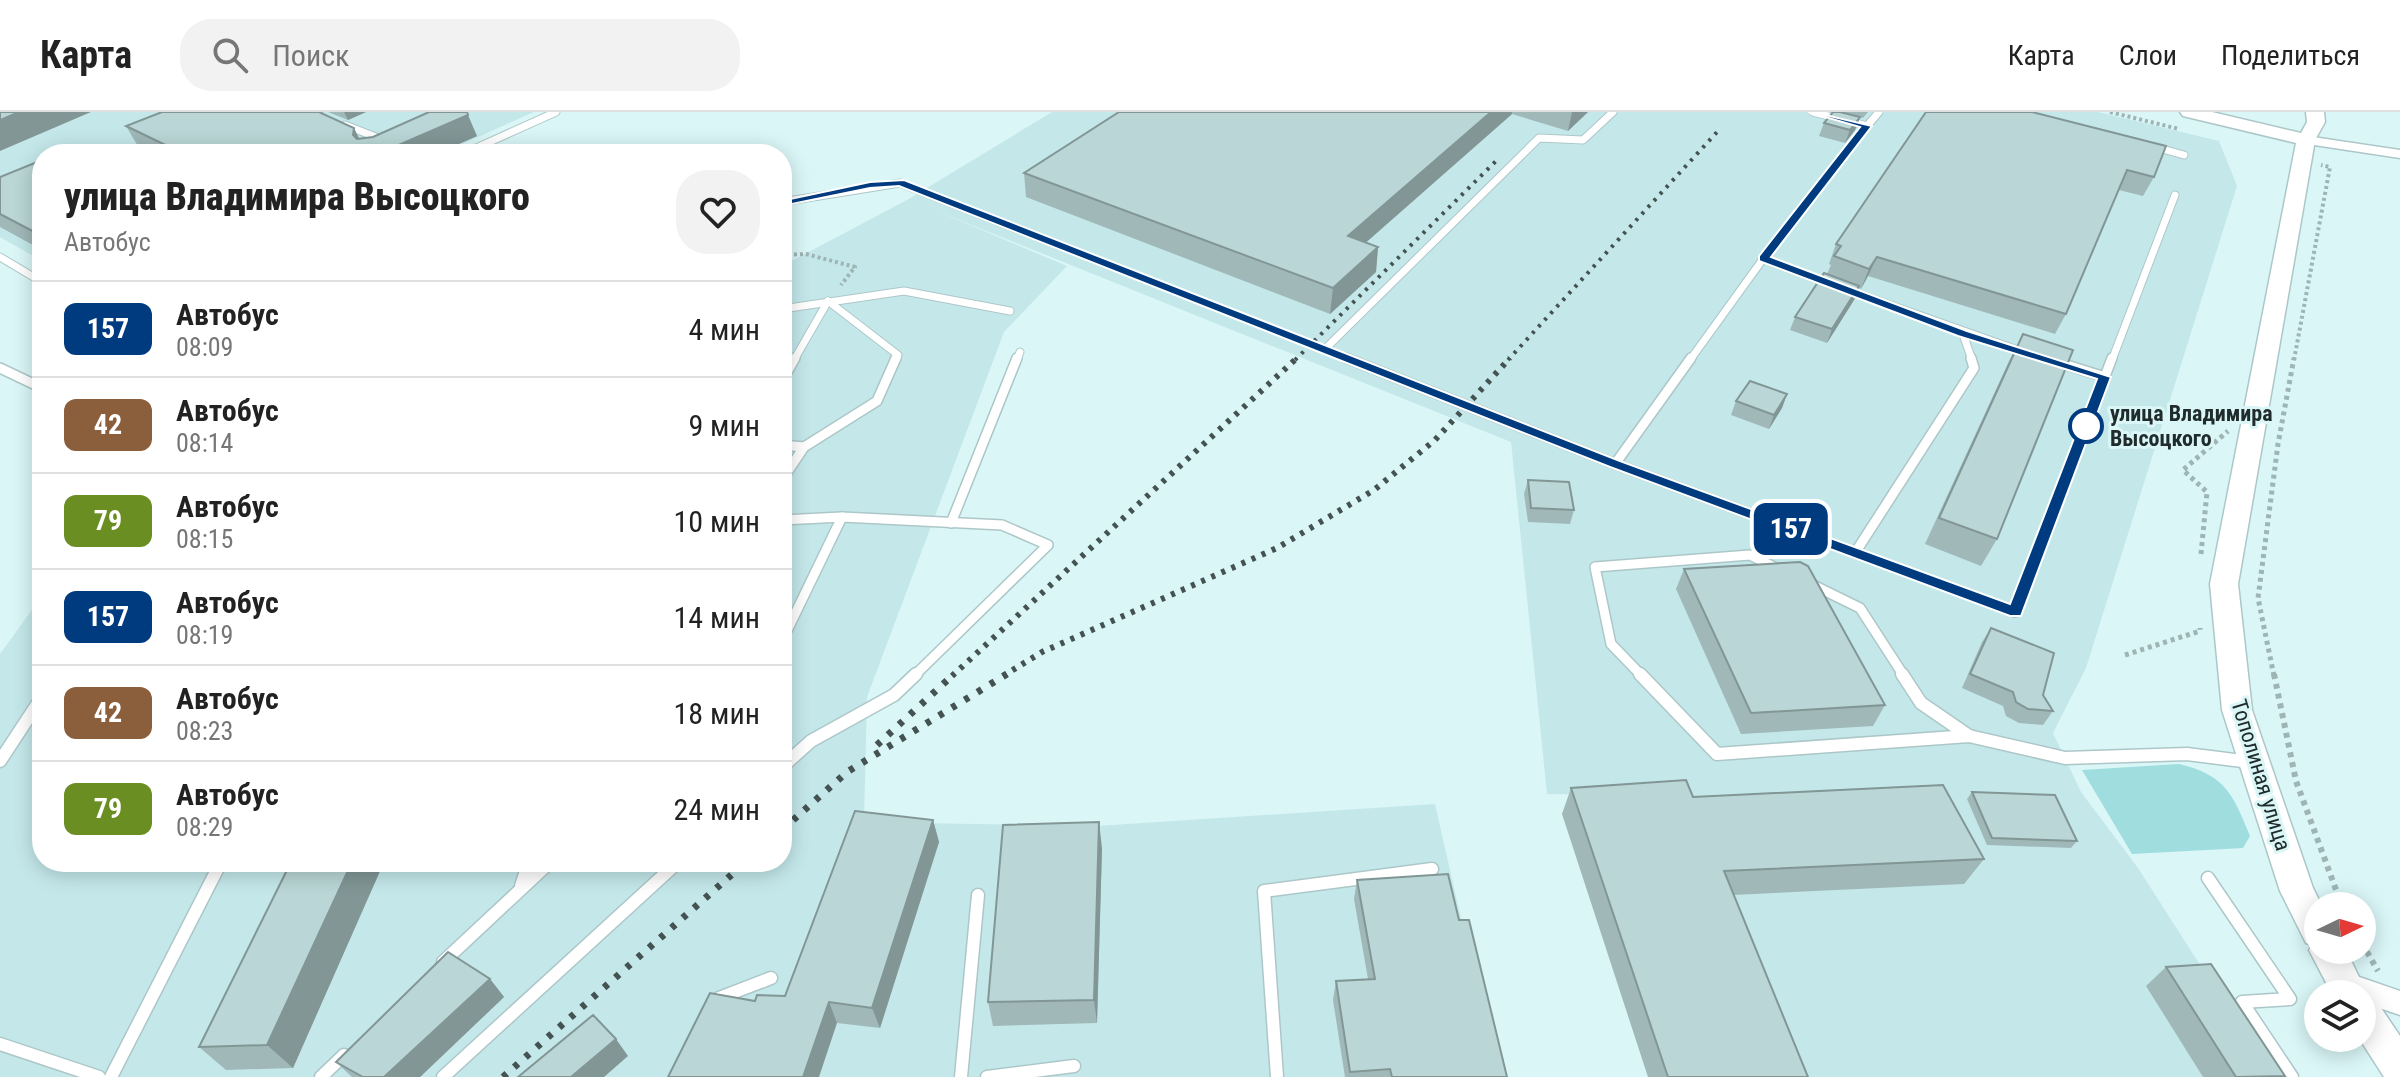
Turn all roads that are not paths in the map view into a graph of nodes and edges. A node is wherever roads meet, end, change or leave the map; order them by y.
1 (556, 112) edge
2 (1613, 112) edge
3 (1813, 112) edge
4 (1879, 112) edge
5 (2189, 112) edge
6 (2315, 112) edge
7 (337, 122) edge
8 (1867, 126) junction
9 (2306, 140) junction
10 (2139, 143) edge
11 (389, 144) edge
12 (485, 144) edge
13 (2400, 154) edge
14 (2184, 155) dead end
15 (2175, 195) dead end
16 (792, 200) edge
17 (0, 257) edge
18 (1763, 259) junction
19 (32, 276) edge
20 (828, 301) junction
21 (792, 307) edge
22 (1010, 311) dead end
23 (1963, 334) junction
24 (1325, 349) junction
25 (1020, 352) dead end
26 (2034, 355) edge
27 (2048, 359) edge
28 (792, 364) edge
29 (0, 368) edge
30 (2105, 377) junction
31 (32, 383) edge
32 (792, 446) edge
33 (804, 447) junction
34 (1615, 464) junction
35 (792, 465) edge
36 (842, 517) junction
37 (792, 520) edge
38 (951, 523) junction
39 (1855, 553) junction
40 (1791, 575) edge
41 (1805, 582) edge
42 (792, 620) edge
43 (32, 712) edge
44 (1969, 736) junction
45 (792, 758) edge
46 (0, 761) edge
47 (2253, 762) junction
48 (1432, 869) dead end
49 (216, 872) edge
50 (526, 872) edge
51 (539, 872) edge
52 (667, 872) edge
53 (2208, 878) dead end
54 (519, 891) junction
55 (978, 895) dead end
56 (2304, 905) edge
57 (431, 974) edge
58 (771, 978) dead end
59 (2376, 1000) edge
60 (2400, 1003) edge
61 (713, 1011) edge
62 (2376, 1032) edge
63 (0, 1044) edge
64 (354, 1046) edge
65 (1074, 1066) dead end
66 (2400, 1069) edge
67 (99, 1077) edge
68 (111, 1077) edge
69 (321, 1077) edge
70 (443, 1077) edge
71 (961, 1077) edge
72 (987, 1077) edge
73 (1277, 1077) edge
74 (2292, 1077) edge

1 - 12 lane
2 - 24 lane
3 - 8 lane
4 - 8 lane
5 - 9 main road
6 - 9 main road, Тополиная улица
7 - 11 lane
8 - 18 lane
9 - 13 street
9 - 47 main road, Тополиная улица
10 - 14 lane
15 - 30 lane
16 - 24 lane
17 - 19 lane
18 - 23 lane
18 - 34 lane
20 - 21 lane
20 - 22 lane
20 - 28 lane
20 - 33 lane
23 - 26 lane
23 - 39 lane
24 - 34 lane
25 - 38 lane
27 - 30 lane
29 - 31 lane
30 - 39 lane
32 - 33 lane
33 - 35 lane
34 - 39 lane
36 - 37 lane
36 - 38 lane
36 - 42 lane
38 - 45 lane
40 - 44 lane
41 - 44 lane
43 - 46 lane
44 - 47 lane
47 - 56 main road, Тополиная улица
48 - 73 lane
49 - 68 lane
50 - 54 lane
51 - 54 lane
52 - 70 lane
53 - 74 lane
54 - 57 lane
55 - 71 lane
58 - 61 lane
59 - 60 street
62 - 66 main road
63 - 67 lane
64 - 69 lane
65 - 72 lane

